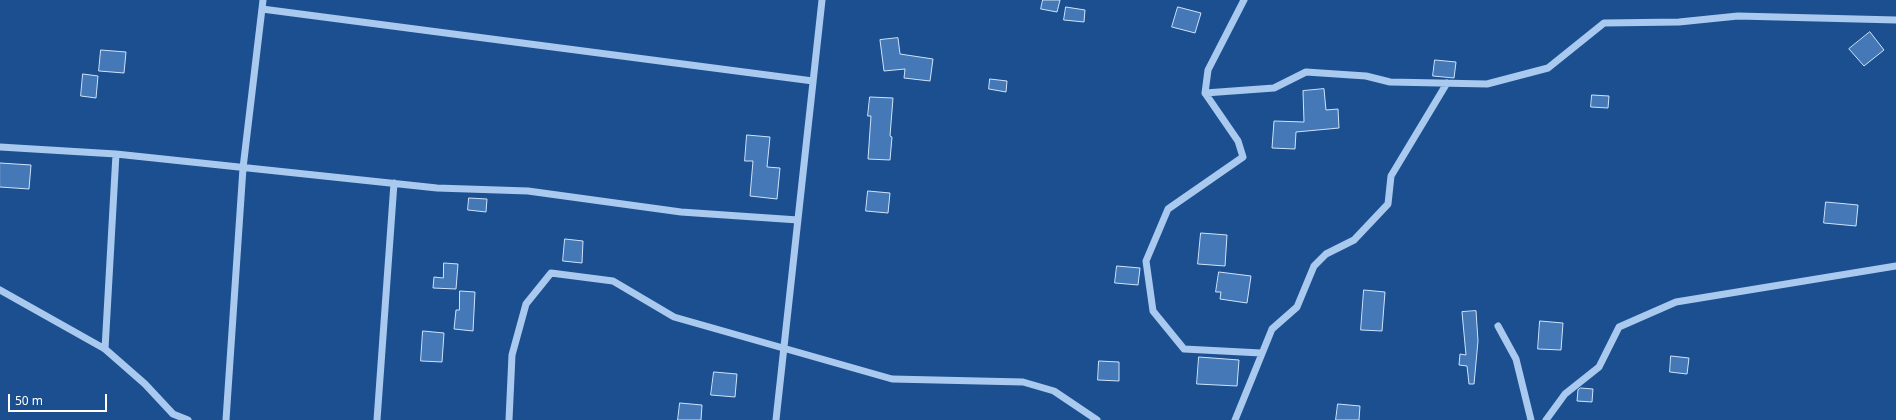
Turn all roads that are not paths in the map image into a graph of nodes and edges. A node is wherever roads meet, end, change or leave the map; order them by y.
1 (263, 0) edge
2 (822, 0) edge
3 (1244, 0) edge
4 (262, 9) junction
5 (1896, 20) edge
6 (813, 81) junction
7 (1446, 83) junction
8 (1205, 93) junction
9 (0, 147) edge
10 (116, 154) junction
11 (243, 168) junction
12 (394, 183) junction
13 (798, 220) junction
14 (1896, 266) edge
15 (0, 290) edge
16 (1498, 326) dead end
17 (783, 348) junction
18 (104, 349) junction
19 (1261, 353) junction
20 (188, 420) edge
21 (226, 420) edge
22 (377, 420) edge
23 (509, 420) edge
24 (776, 420) edge
25 (1097, 420) edge
26 (1236, 420) edge
27 (1531, 420) edge
28 (1546, 420) edge

1 - 4 street
2 - 6 street
3 - 8 street
4 - 6 street
4 - 11 street
5 - 7 street
6 - 13 street
7 - 8 street
7 - 19 street
8 - 19 street
9 - 10 street
10 - 11 street
10 - 18 street
11 - 12 street
11 - 21 street
12 - 13 street
12 - 22 street
13 - 17 street
14 - 28 street
15 - 18 street
16 - 27 street
17 - 23 street
17 - 24 street
17 - 25 street
18 - 20 street
19 - 26 street

